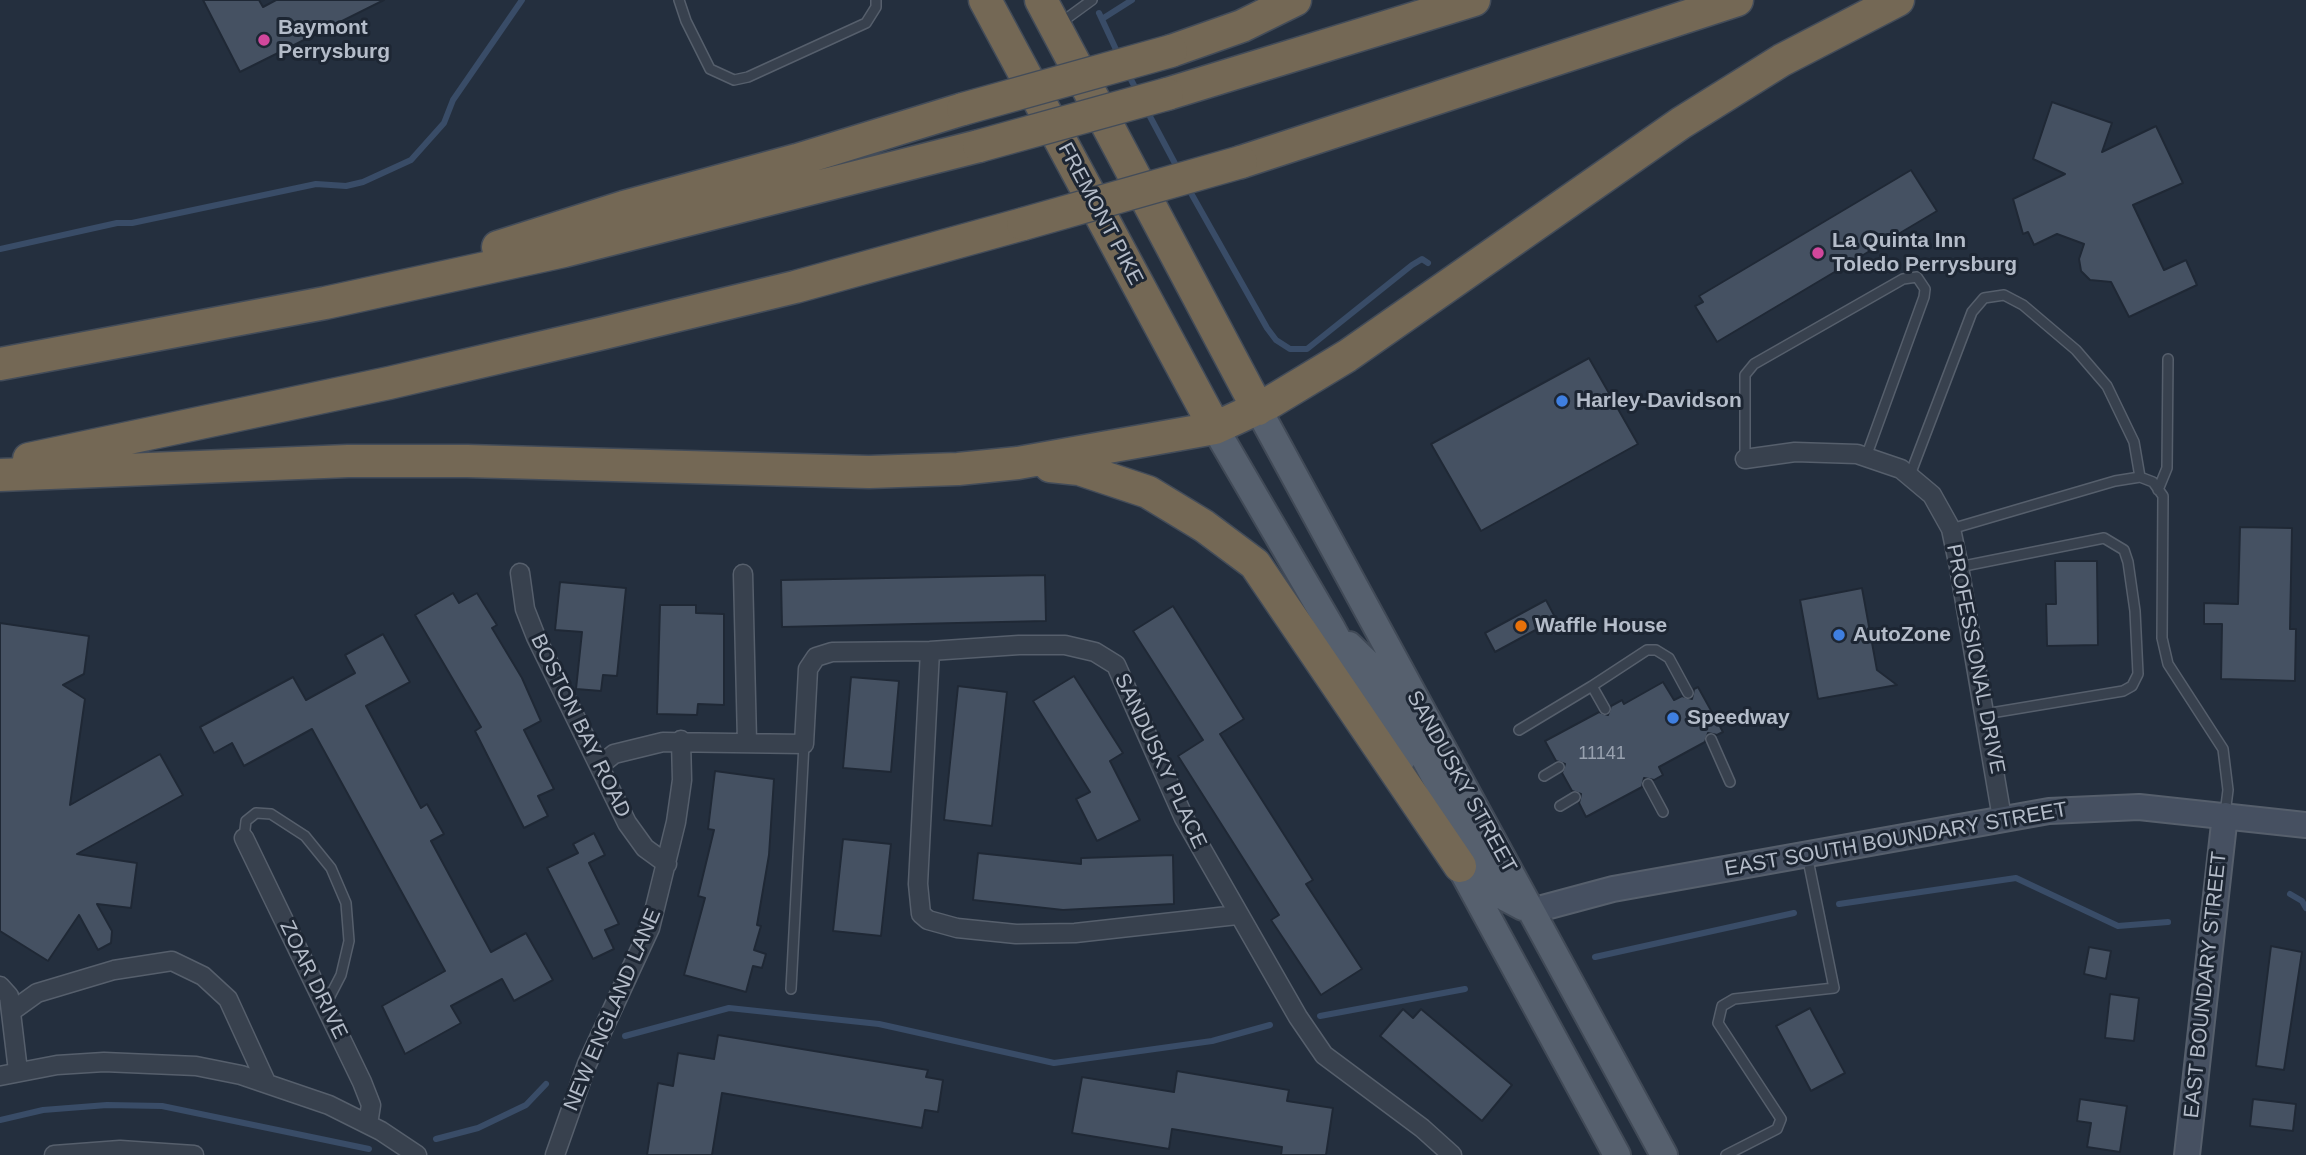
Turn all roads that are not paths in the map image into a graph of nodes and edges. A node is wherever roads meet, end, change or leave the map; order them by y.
1 (679, 0) edge
2 (876, 0) edge
3 (985, 0) edge
4 (1092, 0) edge
5 (1295, 0) edge
6 (1474, 0) edge
7 (1737, 0) edge
8 (1898, 0) edge
9 (1048, 13) edge
10 (325, 303) junction
11 (2168, 359) dead end
12 (0, 363) edge
13 (1258, 408) junction
14 (1215, 428) junction
15 (1866, 457) junction
16 (1745, 458) joint
17 (1018, 463) junction
18 (0, 465) edge
19 (0, 475) edge
20 (1910, 475) junction
21 (2140, 477) junction
22 (2158, 489) junction
23 (1951, 529) junction
24 (1959, 567) junction
25 (520, 573) dead end
26 (743, 574) dead end
27 (1331, 627) junction
28 (930, 651) junction
29 (1592, 686) junction
30 (1688, 693) dead end
31 (1605, 709) dead end
32 (1985, 714) junction
33 (1519, 730) dead end
34 (1711, 739) dead end
35 (681, 740) junction
36 (747, 741) junction
37 (804, 744) junction
38 (599, 766) junction
39 (1559, 767) dead end
40 (1544, 776) dead end
41 (1730, 782) dead end
42 (1648, 784) dead end
43 (1575, 797) dead end
44 (1560, 806) dead end
45 (1663, 812) dead end
46 (2225, 815) junction
47 (2002, 818) junction
48 (2306, 825) edge
49 (244, 838) joint
50 (1807, 854) junction
51 (667, 864) junction
52 (1460, 866) junction
53 (1531, 911) junction
54 (1237, 915) junction
55 (0, 986) edge
56 (791, 989) dead end
57 (325, 1006) junction
58 (12, 1012) junction
59 (9, 1074) edge
60 (266, 1082) junction
61 (368, 1124) junction
62 (175, 1154) edge
63 (54, 1155) edge
64 (194, 1155) edge
65 (417, 1155) edge
66 (555, 1155) edge
67 (1452, 1155) edge
68 (1617, 1155) edge
69 (1664, 1155) edge
70 (1726, 1155) edge
71 (2187, 1155) edge

1 - 2 lane
3 - 14 highway, FREMONT PIKE
4 - 9 lane
5 - 10 highway, bridge
6 - 10 highway, bridge
7 - 18 highway, bridge
8 - 13 highway
9 - 13 highway
10 - 12 highway
11 - 22 lane
13 - 14 highway
13 - 53 main road, SANDUSKY STREET
14 - 17 highway
14 - 27 main road, SANDUSKY STREET
15 - 16 street, PROFESSIONAL DRIVE
15 - 16 lane
15 - 20 street, PROFESSIONAL DRIVE
17 - 19 highway
17 - 52 highway
20 - 21 lane
20 - 23 street, PROFESSIONAL DRIVE
21 - 22 lane
21 - 23 lane
22 - 46 lane
23 - 24 street, PROFESSIONAL DRIVE
24 - 32 street, PROFESSIONAL DRIVE
24 - 32 lane
25 - 38 street, BOSTON BAY ROAD
26 - 36 street
27 - 52 main road, SANDUSKY STREET
27 - 53 main road
28 - 37 street, SANDUSKY PLACE
28 - 54 street, SANDUSKY PLACE
28 - 54 street
29 - 30 lane
29 - 31 lane
29 - 33 lane
32 - 47 street, PROFESSIONAL DRIVE
34 - 41 lane
35 - 36 street
35 - 38 street
35 - 51 street, NEW ENGLAND LANE
36 - 37 street
37 - 56 lane
38 - 51 street, BOSTON BAY ROAD
39 - 40 lane
42 - 45 lane
43 - 44 lane
46 - 47 street, EAST SOUTH BOUNDARY STREET
46 - 48 street, EAST SOUTH BOUNDARY STREET
46 - 71 street, EAST BOUNDARY STREET
47 - 50 street, EAST SOUTH BOUNDARY STREET
49 - 57 street, ZOAR DRIVE
49 - 57 lane
50 - 53 street, EAST SOUTH BOUNDARY STREET
50 - 70 lane
51 - 66 street, NEW ENGLAND LANE
52 - 68 main road, SANDUSKY STREET
53 - 69 main road, SANDUSKY STREET
54 - 67 street, SANDUSKY PLACE
55 - 58 street
57 - 61 street, ZOAR DRIVE
58 - 59 street
58 - 60 street
59 - 60 street
60 - 61 street
61 - 65 street
62 - 63 street
62 - 64 street

